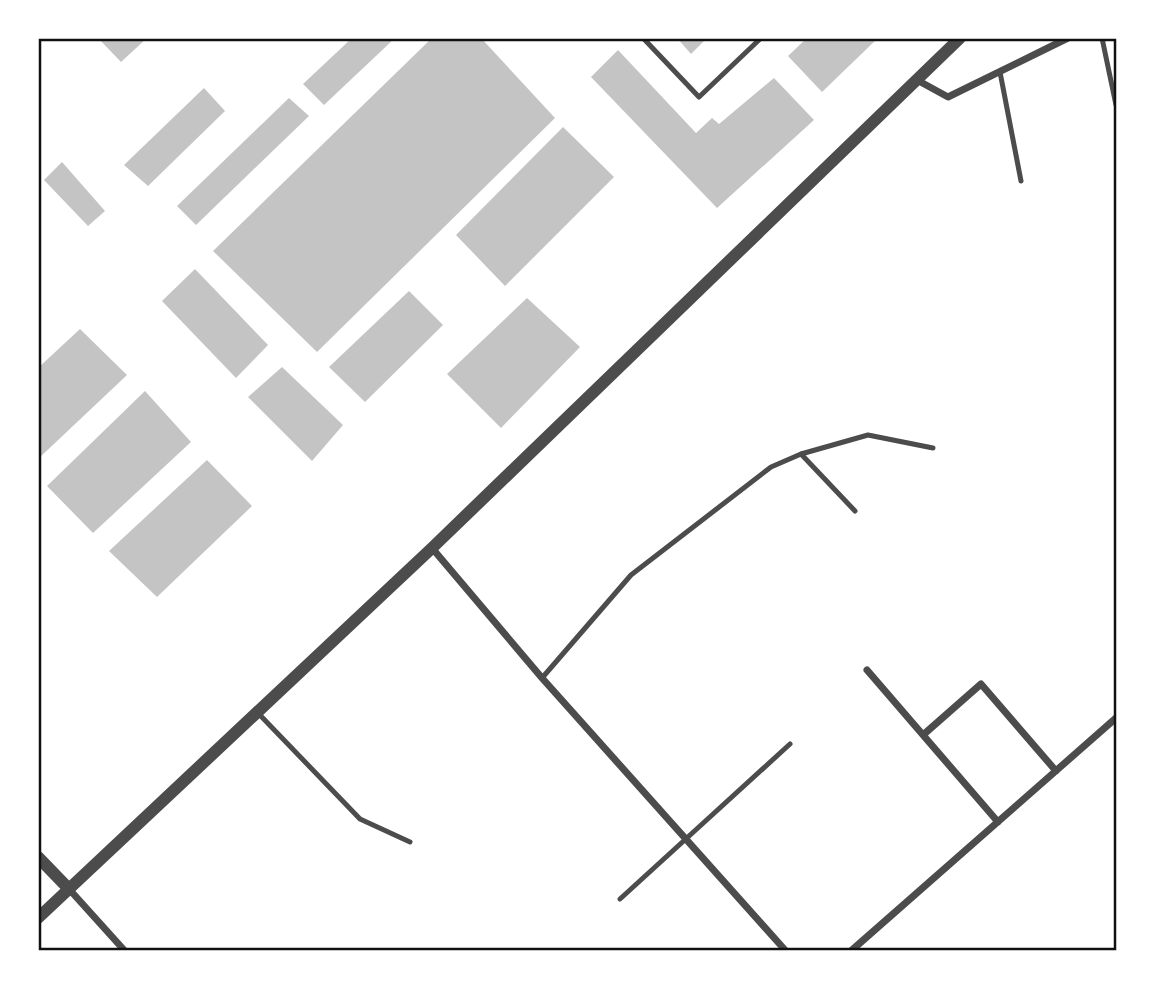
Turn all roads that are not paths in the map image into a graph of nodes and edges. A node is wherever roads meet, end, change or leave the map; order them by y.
1 (643, 38) edge
2 (761, 38) edge
3 (960, 38) edge
4 (1068, 38) edge
5 (1102, 38) edge
6 (1000, 72) junction
7 (917, 80) junction
8 (1116, 105) edge
9 (1021, 181) dead end
10 (933, 448) dead end
11 (801, 454) junction
12 (855, 511) dead end
13 (432, 548) junction
14 (867, 670) dead end
15 (542, 678) junction
16 (257, 712) junction
17 (1116, 718) edge
18 (923, 736) junction
19 (790, 744) dead end
20 (1056, 771) junction
21 (998, 822) junction
22 (687, 840) junction
23 (410, 842) dead end
24 (38, 858) edge
25 (68, 888) junction
26 (620, 900) dead end
27 (38, 918) edge
28 (124, 950) edge
29 (785, 950) edge
30 (852, 950) edge

1 - 2 lane
3 - 7 street
4 - 6 street
5 - 8 lane
6 - 7 street
6 - 9 lane
7 - 13 street
10 - 11 lane
11 - 12 lane
11 - 15 lane
13 - 15 street
13 - 16 street
14 - 18 street
15 - 22 street
16 - 23 lane
16 - 25 street
17 - 20 street
18 - 20 street
18 - 21 street
19 - 22 lane
20 - 21 street
21 - 30 street
22 - 26 lane
22 - 29 street
24 - 25 street
25 - 27 street
25 - 28 street

